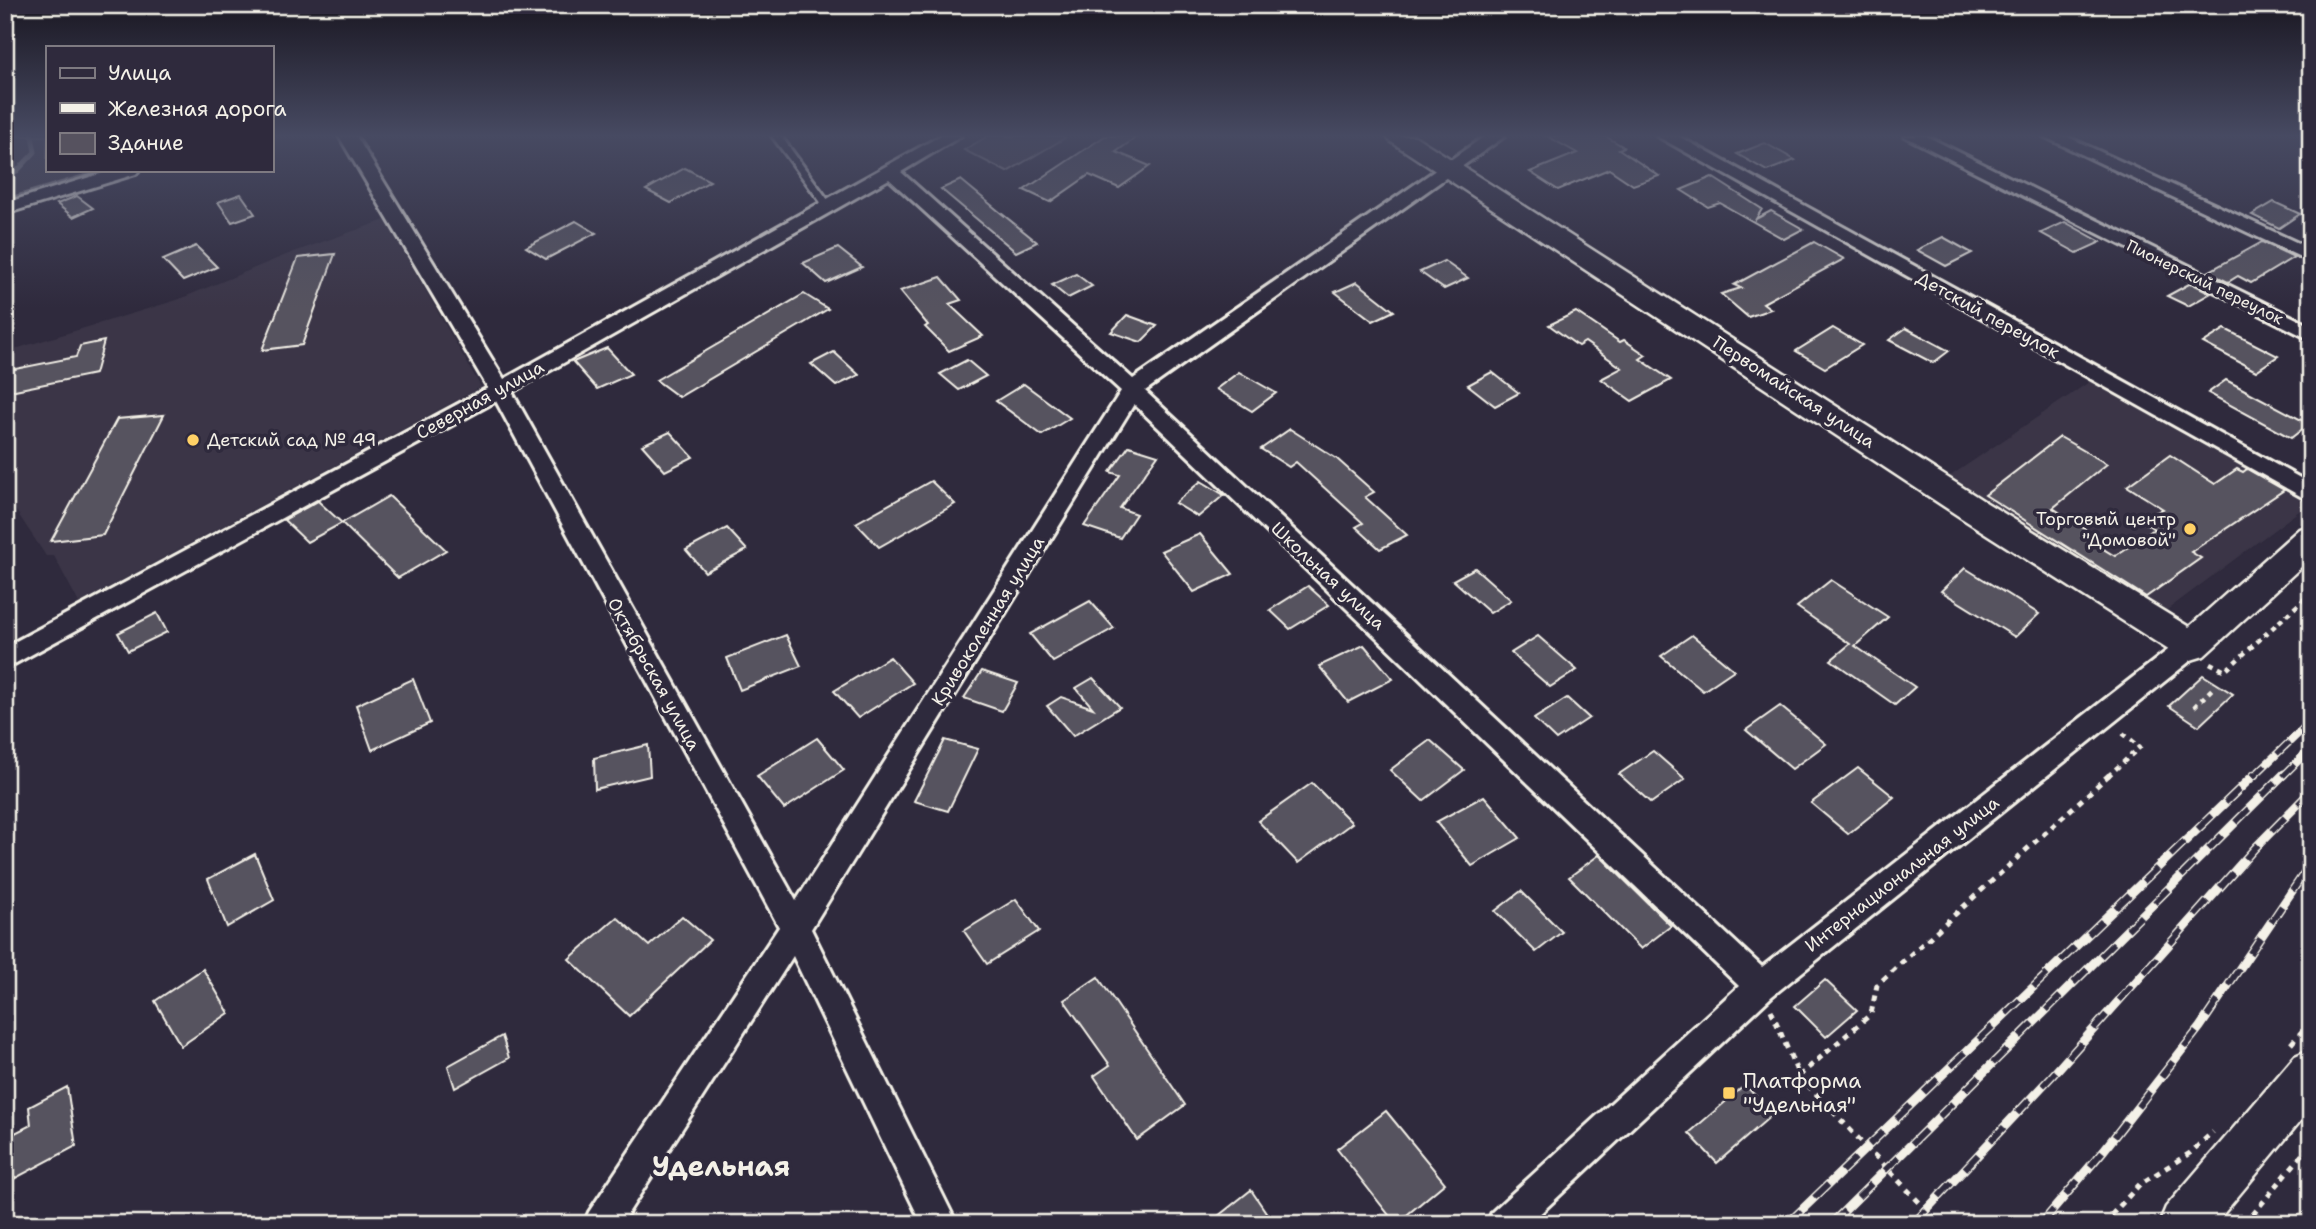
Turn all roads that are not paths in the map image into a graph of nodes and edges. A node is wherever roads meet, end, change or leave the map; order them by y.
1 (55, 193) edge
2 (382, 193) edge
3 (818, 193) edge
4 (850, 193) edge
5 (915, 193) edge
6 (1416, 193) edge
7 (1488, 193) edge
8 (1768, 193) edge
9 (2028, 193) edge
10 (2175, 193) edge
11 (828, 206) junction
12 (5, 209) edge
13 (2311, 256) edge
14 (2311, 334) edge
15 (500, 390) junction
16 (1132, 390) junction
17 (2311, 494) edge
18 (2311, 537) edge
19 (2197, 652) junction
20 (5, 659) edge
21 (795, 928) junction
22 (1761, 986) junction
23 (2305, 1067) edge
24 (601, 1224) edge
25 (940, 1224) edge
26 (1504, 1224) edge
27 (2183, 1224) edge

1 - 12 street
2 - 15 street, Октябрьская улица
3 - 11 lane
4 - 11 street, Северная улица
5 - 16 street, Школьная улица
6 - 16 street, Кривоколенная улица
7 - 19 main road, Первомайская улица
8 - 17 street, Детский переулок
9 - 14 street, Пионерский переулок
10 - 13 street
11 - 15 street, Северная улица
15 - 20 street, Северная улица
15 - 21 street, Октябрьская улица
16 - 21 street, Кривоколенная улица
16 - 22 street, Школьная улица
18 - 19 main road, Интернациональная улица
19 - 22 street, Интернациональная улица
21 - 24 street, Кривоколенная улица
21 - 25 street, Октябрьская улица
22 - 26 street, Интернациональная улица
23 - 27 main road

